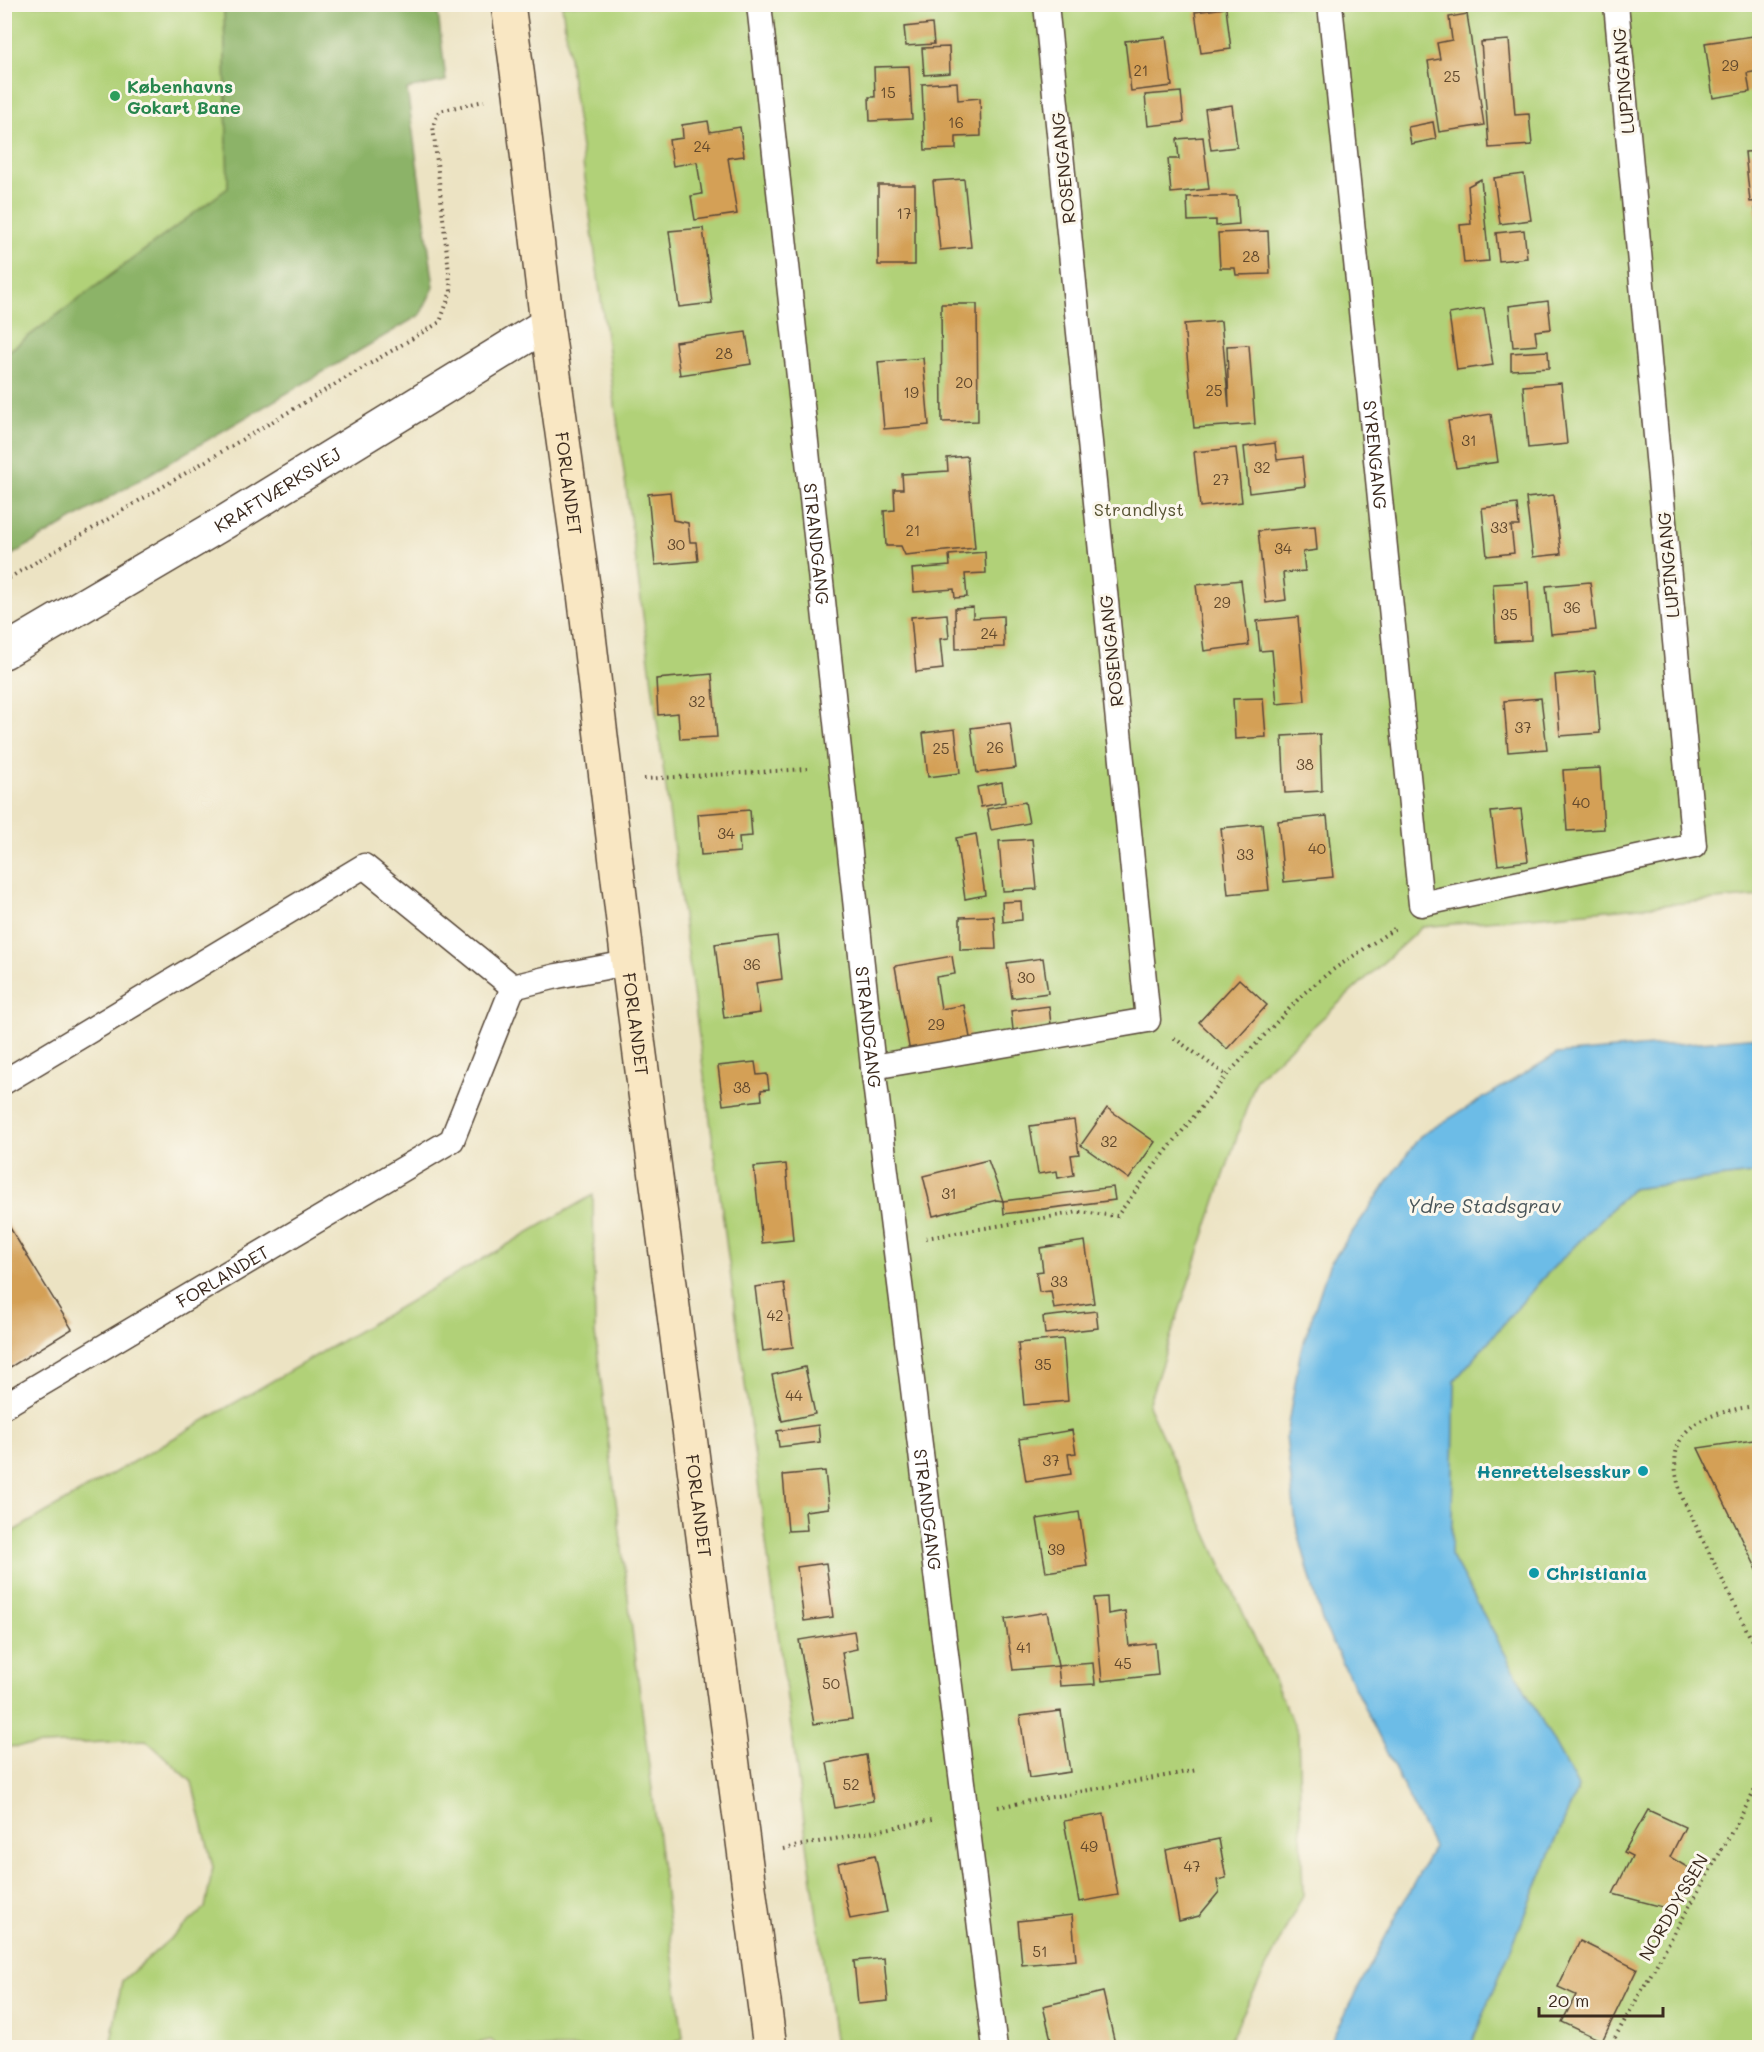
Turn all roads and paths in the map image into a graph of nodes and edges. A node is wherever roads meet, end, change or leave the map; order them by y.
1 (508, 4) edge
2 (759, 4) edge
3 (1046, 4) edge
4 (1330, 4) edge
5 (1616, 4) edge
6 (520, 93) junction
7 (547, 324) junction
8 (4, 581) edge
9 (4, 652) edge
10 (841, 767) junction
11 (607, 782) junction
12 (1421, 903) junction
13 (628, 963) junction
14 (513, 987) junction
15 (1149, 1020) junction
16 (873, 1066) junction
17 (1227, 1075) junction
18 (4, 1082) edge
19 (895, 1243) junction
20 (1760, 1405) edge
21 (4, 1406) edge
22 (1760, 1657) edge
23 (1760, 1779) edge
24 (770, 2048) edge
25 (995, 2048) edge
26 (1609, 2048) edge

1 - 6 street, FORLANDET
2 - 10 lane, STRANDGANG
3 - 15 lane, ROSENGANG
4 - 12 lane, SYRENGANG
5 - 12 lane, LUPINGANG
6 - 7 street, FORLANDET
6 - 8 path
7 - 9 street, KRAFTVÆRKSVEJ
7 - 11 street, FORLANDET
10 - 11 path
10 - 16 lane, STRANDGANG
11 - 13 street, FORLANDET
12 - 17 path
13 - 14 lane, FORLANDET
13 - 24 street, FORLANDET
14 - 18 lane
14 - 21 lane, FORLANDET
15 - 16 lane
15 - 17 path
16 - 19 lane, STRANDGANG
17 - 19 path
19 - 25 lane, STRANDGANG
20 - 22 path
23 - 26 path, NORDDYSSEN

